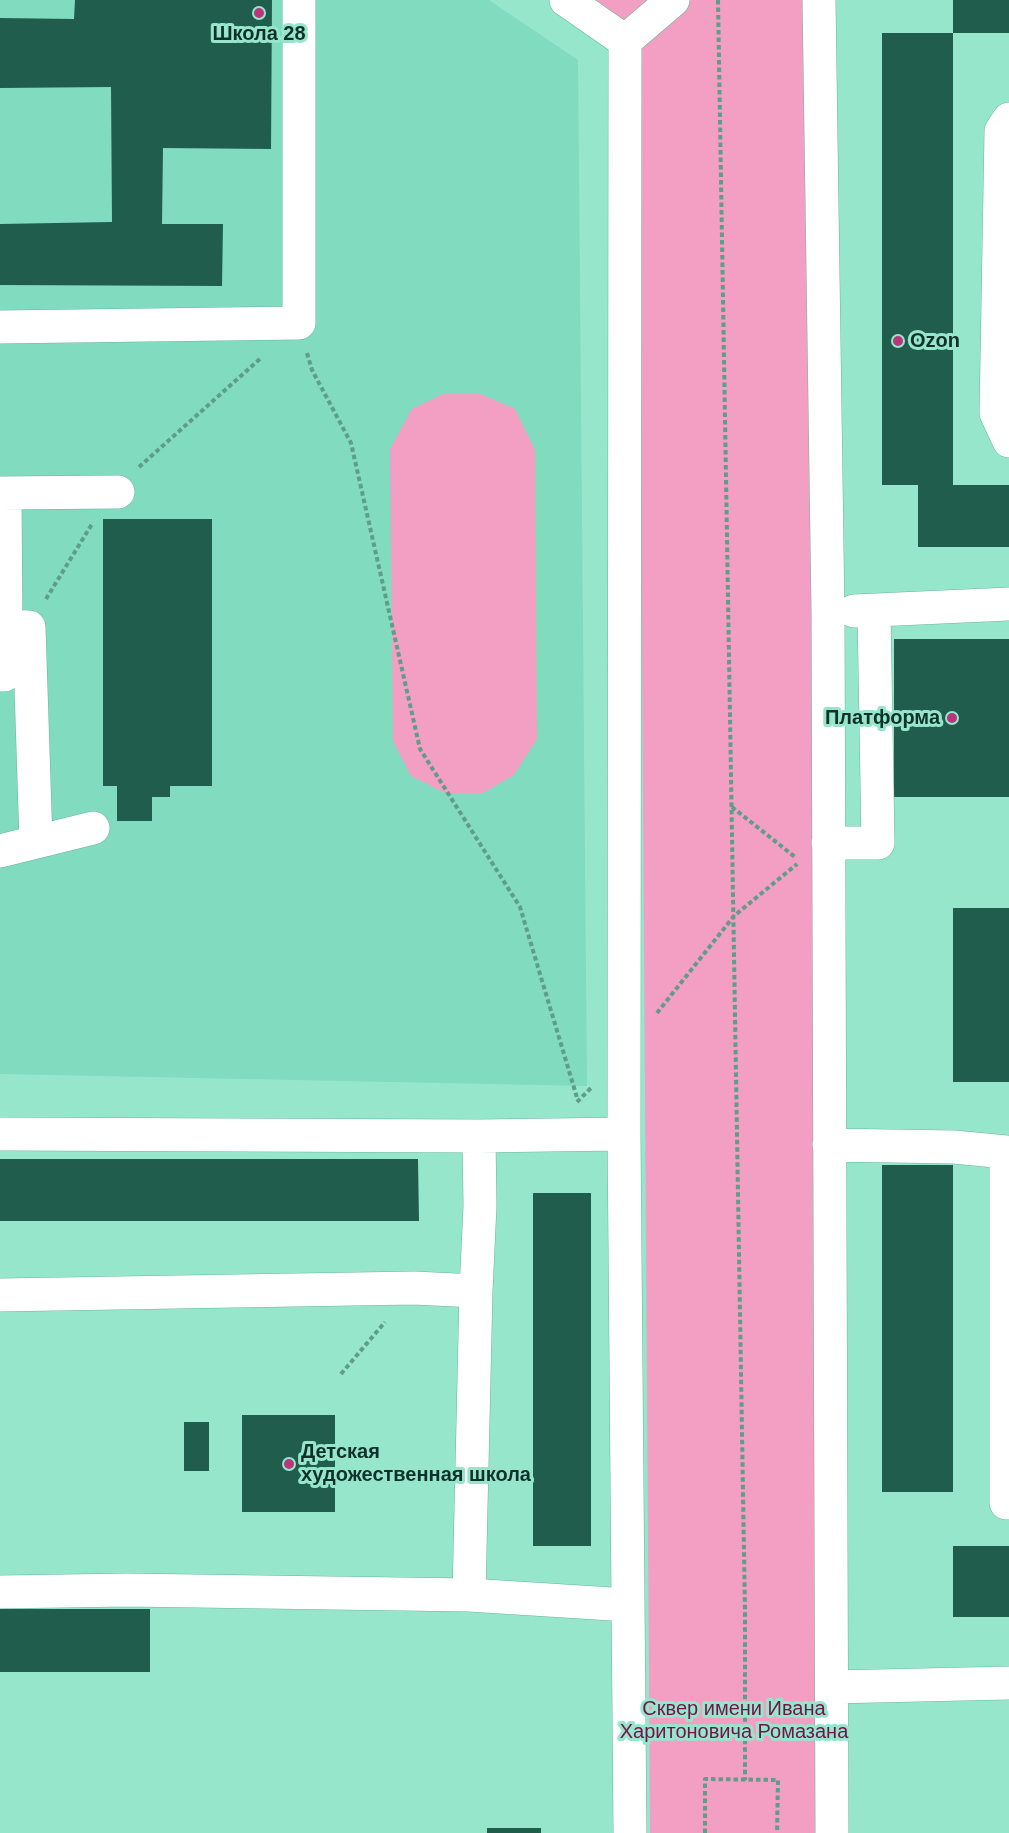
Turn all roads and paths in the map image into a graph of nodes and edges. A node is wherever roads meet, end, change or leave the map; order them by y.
1 (299, 0) edge
2 (566, 0) edge
3 (673, 0) edge
4 (718, 0) edge
5 (819, 0) edge
6 (625, 41) junction
7 (1009, 119) edge
8 (299, 323) junction
9 (0, 327) edge
10 (1009, 441) edge
11 (118, 492) junction
12 (3, 494) edge
13 (1009, 604) edge
14 (874, 611) junction
15 (828, 612) junction
16 (18, 627) junction
17 (0, 675) edge
18 (732, 807) junction
19 (93, 828) dead end
20 (36, 842) junction
21 (828, 843) junction
22 (0, 850) edge
23 (800, 861) dead end
24 (578, 1101) dead end
25 (0, 1134) edge
26 (624, 1134) junction
27 (479, 1136) junction
28 (829, 1145) junction
29 (1007, 1152) edge
30 (476, 1291) junction
31 (0, 1295) edge
32 (1009, 1503) edge
33 (0, 1592) edge
34 (469, 1595) junction
35 (628, 1605) junction
36 (1009, 1683) edge
37 (831, 1687) junction
38 (745, 1780) junction
39 (630, 1833) edge
40 (705, 1833) edge
41 (777, 1833) edge
42 (832, 1833) edge

1 - 8 lane
2 - 6 lane
3 - 6 lane
4 - 18 path
5 - 15 lane
6 - 26 lane
7 - 10 lane
8 - 9 lane
8 - 11 path
8 - 24 path
11 - 12 lane
11 - 16 path
12 - 16 lane
13 - 14 lane
14 - 15 lane
14 - 21 lane
15 - 21 lane
16 - 17 lane
16 - 20 lane
18 - 23 path
18 - 38 path
19 - 20 lane
20 - 22 lane
21 - 28 lane
25 - 27 lane
26 - 27 lane
26 - 35 lane
27 - 30 lane
28 - 29 lane
28 - 37 lane
29 - 32 lane
30 - 31 lane
30 - 34 lane
33 - 34 lane
34 - 35 lane
35 - 39 lane
36 - 37 lane
37 - 42 lane
38 - 40 path
38 - 41 path

